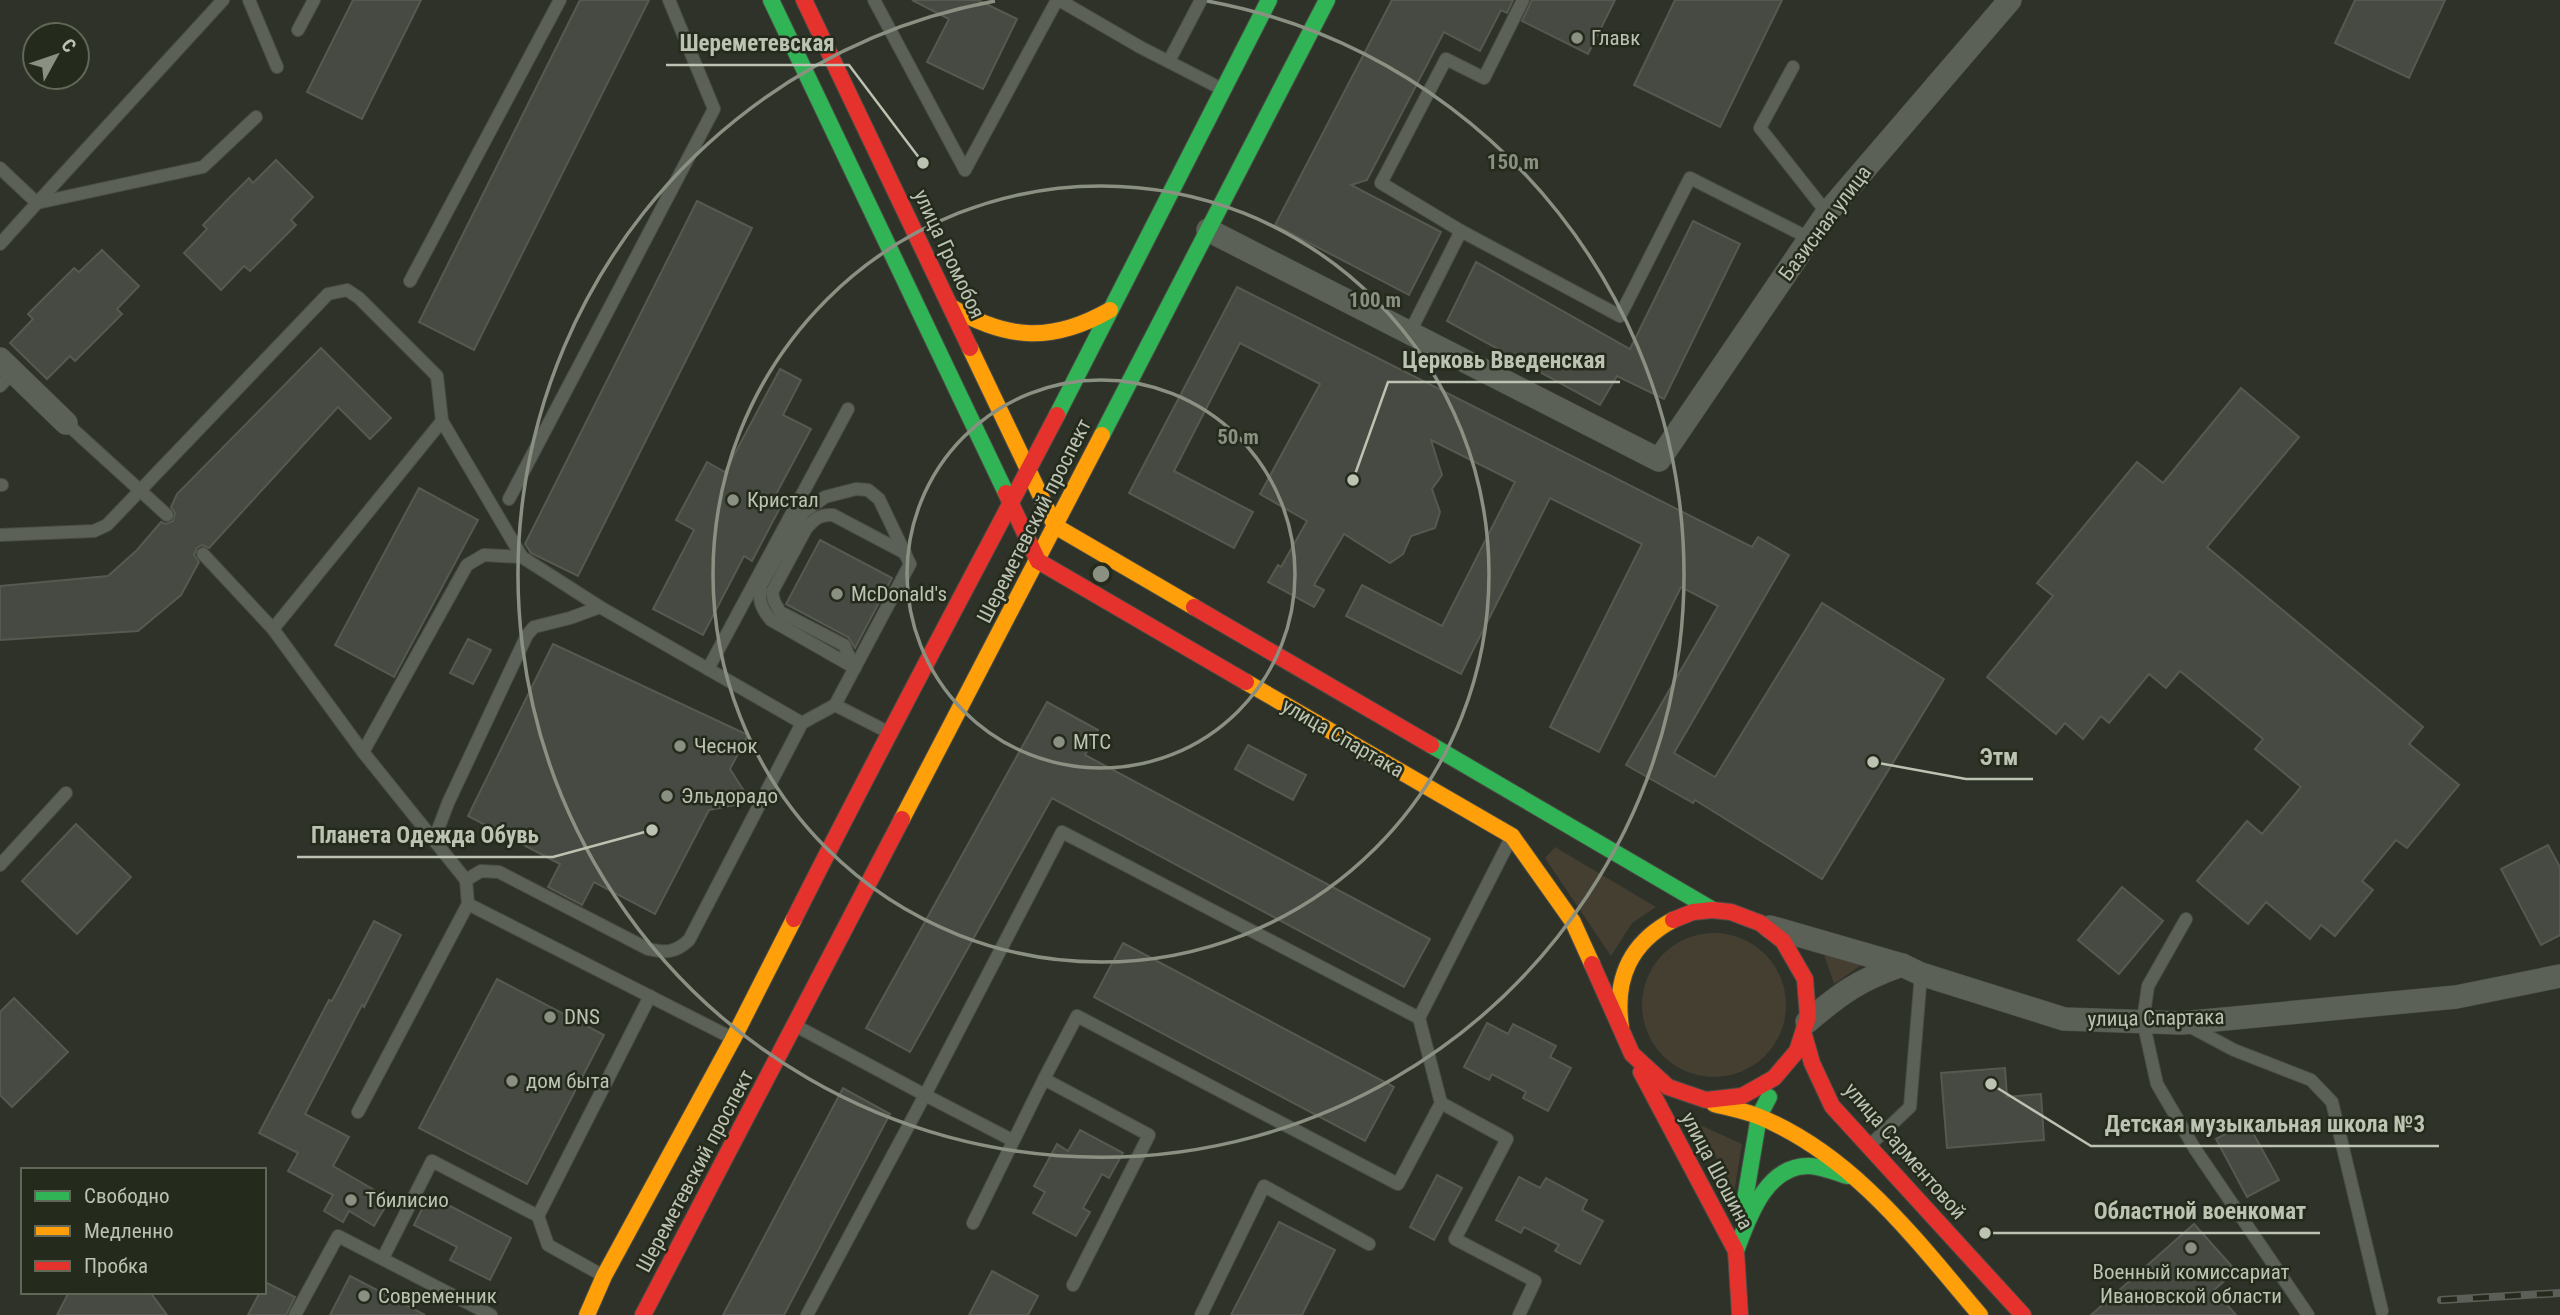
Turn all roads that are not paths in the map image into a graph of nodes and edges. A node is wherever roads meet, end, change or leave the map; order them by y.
1 (223, 0) edge
2 (249, 0) edge
3 (314, 0) edge
4 (560, 0) edge
5 (669, 0) edge
6 (771, 0) edge
7 (804, 0) edge
8 (874, 0) edge
9 (1058, 0) edge
10 (1201, 0) edge
11 (1269, 0) edge
12 (1327, 0) edge
13 (1523, 0) edge
14 (2010, 0) edge
15 (298, 30) dead end
16 (1169, 61) junction
17 (1793, 67) dead end
18 (277, 68) dead end
19 (1222, 89) junction
20 (256, 117) dead end
21 (0, 168) edge
22 (37, 203) junction
23 (1827, 213) junction
24 (1208, 230) junction
25 (1461, 231) junction
26 (1809, 238) junction
27 (0, 244) edge
28 (410, 281) dead end
29 (951, 307) junction
30 (1110, 310) junction
31 (1410, 332) junction
32 (4, 372) edge
33 (848, 409) dead end
34 (442, 421) junction
35 (66, 423) joint
36 (1028, 467) junction
37 (140, 489) junction
38 (509, 499) dead end
39 (1010, 503) junction
40 (167, 515) dead end
41 (1055, 526) junction
42 (0, 536) edge
43 (203, 554) dead end
44 (905, 554) junction
45 (522, 557) junction
46 (1038, 561) junction
47 (600, 607) junction
48 (273, 629) junction
49 (855, 666) junction
50 (708, 669) junction
51 (835, 705) junction
52 (802, 723) junction
53 (888, 732) junction
54 (363, 752) junction
55 (66, 793) dead end
56 (1512, 836) junction
57 (434, 840) junction
58 (0, 865) edge
59 (466, 880) junction
60 (468, 904) junction
61 (1713, 910) junction
62 (2186, 919) dead end
63 (1764, 925) junction
64 (1911, 970) junction
65 (2560, 976) edge
66 (650, 996) junction
67 (1419, 1018) junction
68 (2143, 1021) junction
69 (2182, 1023) junction
70 (795, 1025) junction
71 (1621, 1027) junction
72 (1805, 1028) junction
73 (739, 1041) junction
74 (1632, 1054) junction
75 (1784, 1069) junction
76 (1044, 1079) junction
77 (925, 1095) junction
78 (1697, 1099) junction
79 (1441, 1103) junction
80 (358, 1112) dead end
81 (1759, 1116) junction
82 (1012, 1140) junction
83 (1868, 1147) junction
84 (1877, 1194) junction
85 (538, 1216) junction
86 (972, 1223) dead end
87 (1369, 1244) dead end
88 (1736, 1251) junction
89 (383, 1258) junction
90 (610, 1279) junction
91 (1073, 1285) dead end
92 (644, 1304) edge
93 (2382, 1311) dead end
94 (295, 1315) edge
95 (491, 1315) edge
96 (587, 1315) edge
97 (807, 1315) edge
98 (1200, 1315) edge
99 (1519, 1315) edge
100 (1740, 1315) edge
101 (1980, 1315) edge
102 (2023, 1315) edge
103 (2308, 1315) edge

1 - 22 lane
2 - 18 lane
3 - 15 lane
4 - 28 lane
5 - 38 lane
6 - 39 main road
7 - 29 main road, улица Громобоя
8 - 9 lane
9 - 16 lane
10 - 16 lane
11 - 19 main road, Шереметевский проспект
12 - 24 main road, Шереметевский проспект
13 - 25 lane
14 - 23 street, Базисная улица
16 - 19 lane
17 - 23 lane
19 - 30 main road, Шереметевский проспект
20 - 22 lane
21 - 22 lane
22 - 27 lane
23 - 26 street, Базисная улица
24 - 31 street
24 - 41 main road, Шереметевский проспект
25 - 26 lane
25 - 31 lane
26 - 31 street, Базисная улица
29 - 30 main road
29 - 36 main road, улица Громобоя
30 - 36 main road, Шереметевский проспект
32 - 35 street
33 - 50 lane
34 - 37 lane
34 - 45 lane
34 - 48 lane
35 - 37 lane
36 - 39 main road, Шереметевский проспект
36 - 41 main road, улица Громобоя
37 - 40 lane
37 - 42 lane
39 - 46 main road
39 - 53 main road, Шереметевский проспект
41 - 46 main road, Шереметевский проспект
41 - 61 main road, улица Спартака
43 - 48 lane
44 - 49 lane
44 - 49 lane
44 - 49 lane
45 - 47 lane
45 - 54 lane
46 - 56 main road, улица Спартака
46 - 70 main road, Шереметевский проспект
47 - 50 lane
47 - 57 lane
48 - 54 lane
49 - 51 lane
50 - 52 lane
51 - 52 lane
51 - 53 lane
52 - 59 lane
53 - 73 main road, Шереметевский проспект
54 - 57 lane
55 - 58 lane
56 - 67 lane
56 - 71 main road, улица Спартака
57 - 59 lane
59 - 60 lane
60 - 66 lane
60 - 80 lane
61 - 63 main road
61 - 71 main road
62 - 68 lane
63 - 64 street, улица Спартака
63 - 72 main road
64 - 68 street, улица Спартака
64 - 72 street
64 - 83 lane
65 - 69 street, улица Спартака
66 - 73 lane
66 - 85 lane
67 - 77 lane
67 - 79 lane
68 - 69 street, улица Спартака
68 - 103 lane
69 - 93 lane
70 - 77 lane
70 - 92 main road, Шереметевский проспект
71 - 74 main road
72 - 75 main road
72 - 83 main road, улица Сарментовой
73 - 90 main road, Шереметевский проспект
74 - 78 main road
74 - 88 main road, улица Шошина
75 - 78 main road
75 - 81 main road
76 - 79 lane
76 - 82 lane
76 - 91 lane
77 - 82 lane
77 - 97 lane
78 - 81 main road
79 - 99 lane
81 - 84 main road
81 - 88 main road
82 - 86 lane
83 - 102 main road, улица Сарментовой
84 - 88 main road
84 - 101 main road
85 - 89 lane
85 - 90 lane
87 - 98 lane
88 - 100 main road, улица Шошина
89 - 94 lane
89 - 95 lane
90 - 96 main road, Шереметевский проспект

